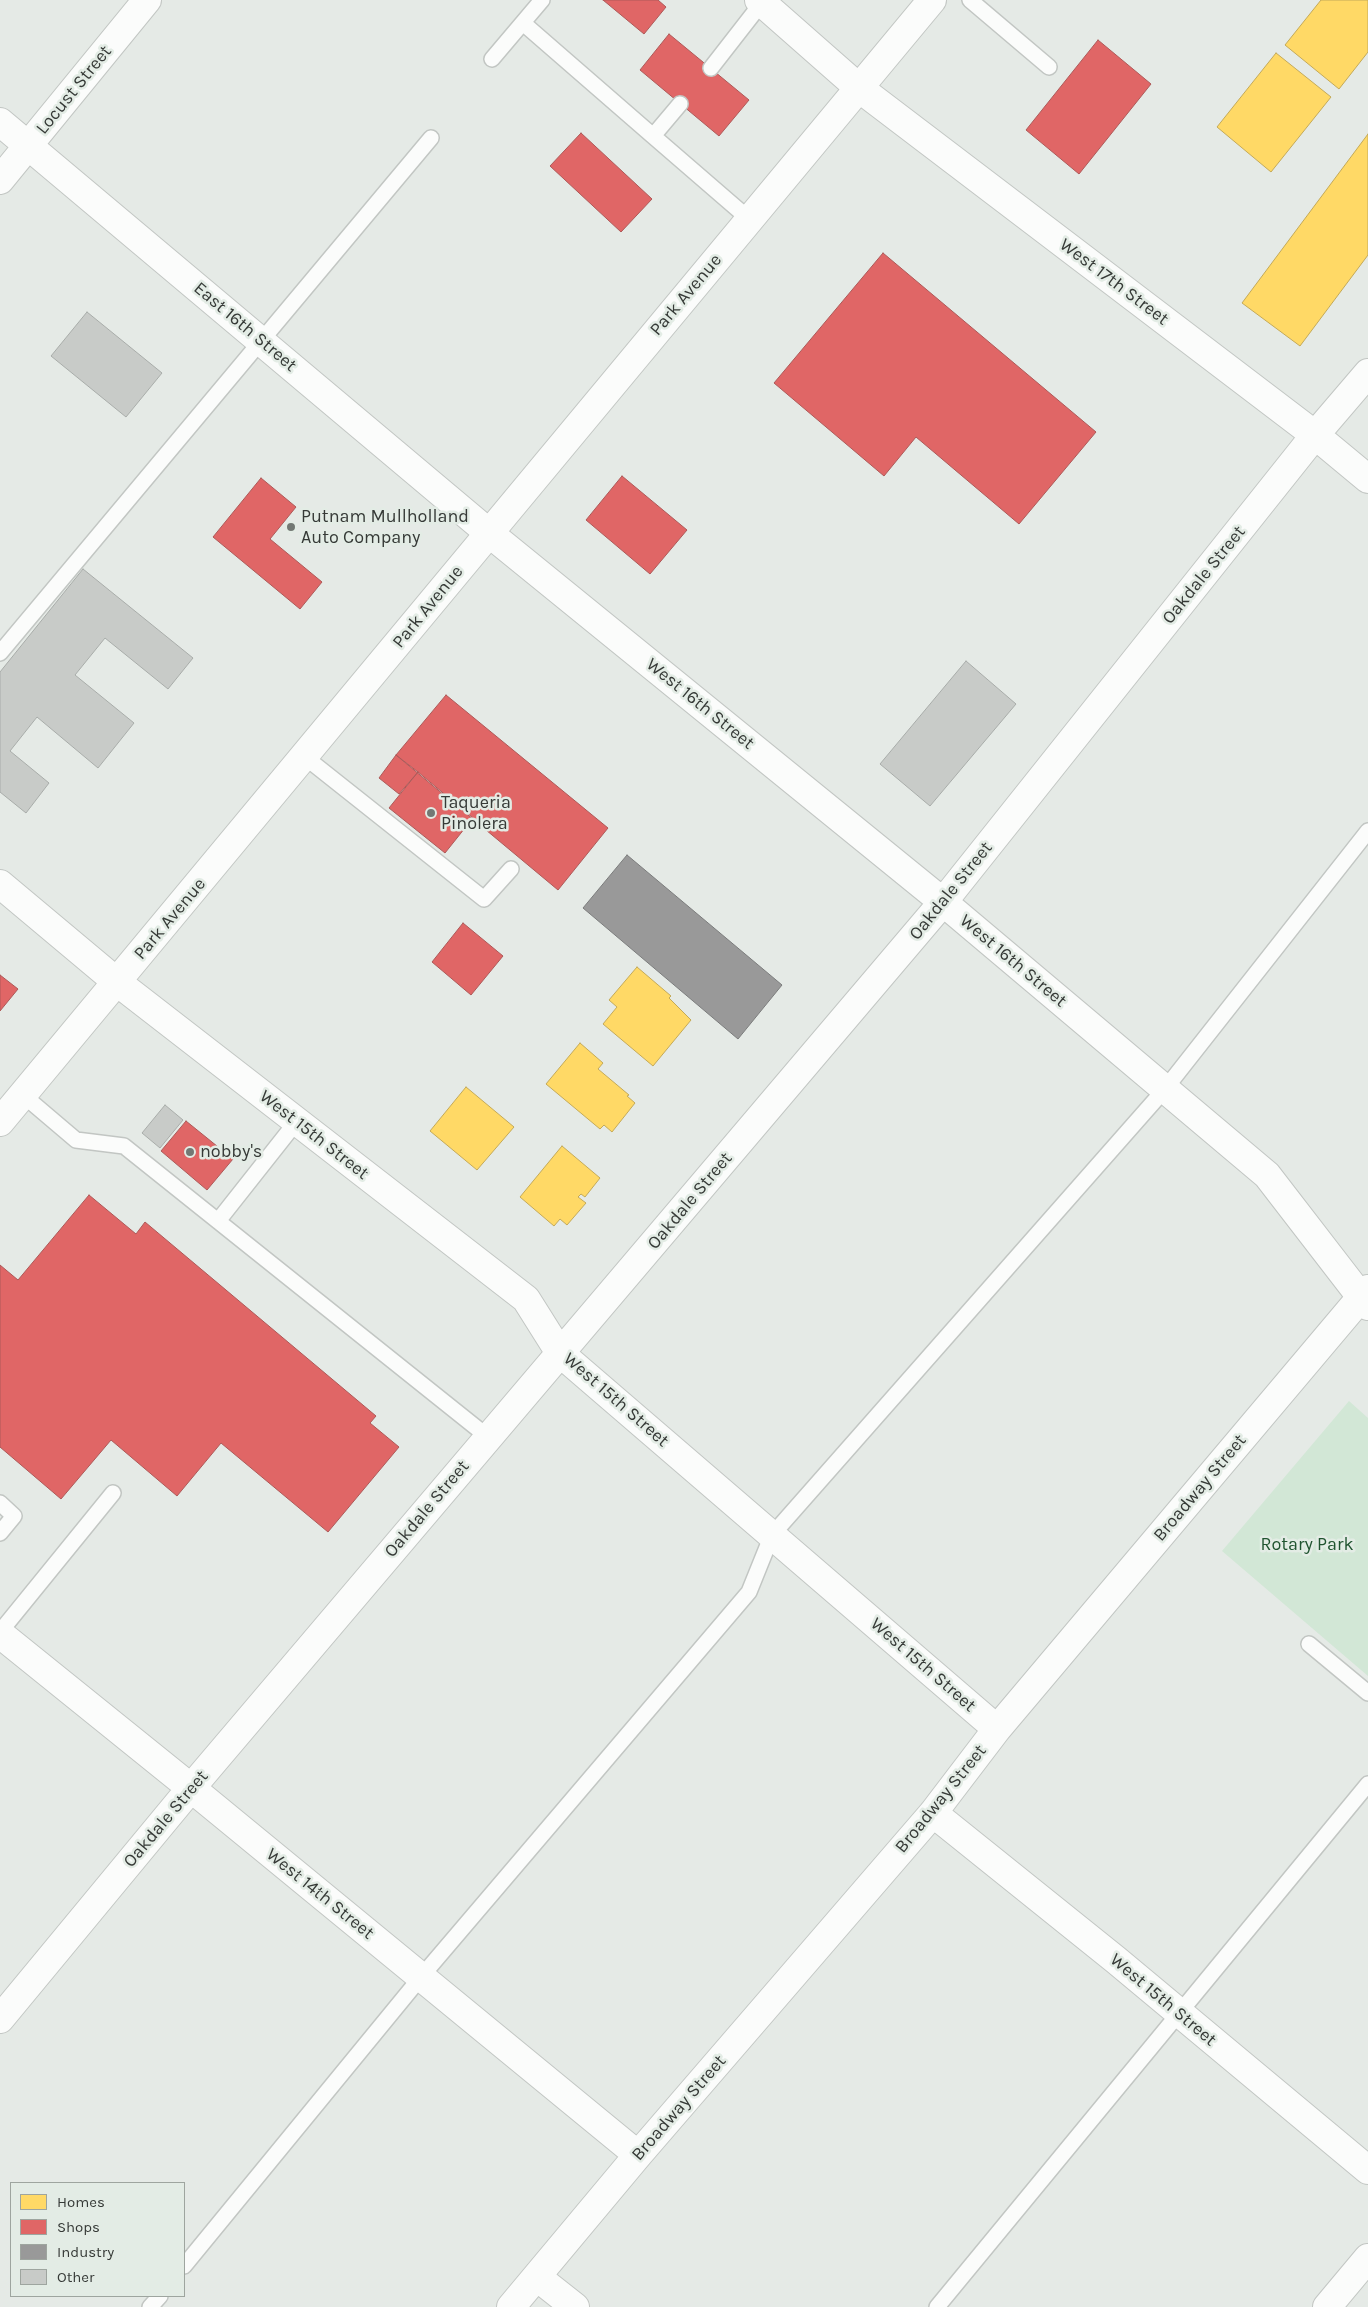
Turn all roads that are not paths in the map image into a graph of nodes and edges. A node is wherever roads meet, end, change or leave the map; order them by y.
1 (147, 0) edge
2 (542, 0) edge
3 (932, 0) edge
4 (970, 0) edge
5 (762, 1) edge
6 (523, 23) junction
7 (492, 59) dead end
8 (1049, 67) dead end
9 (711, 68) dead end
10 (859, 88) junction
11 (680, 104) dead end
12 (0, 122) edge
13 (653, 136) junction
14 (431, 138) dead end
15 (28, 146) junction
16 (0, 180) edge
17 (749, 220) junction
18 (261, 341) junction
19 (1368, 373) edge
20 (1315, 435) junction
21 (1368, 479) edge
22 (489, 533) junction
23 (0, 653) edge
24 (305, 757) junction
25 (1368, 831) edge
26 (510, 869) dead end
27 (0, 884) edge
28 (943, 902) junction
29 (117, 982) junction
30 (1165, 1089) junction
31 (23, 1095) junction
32 (296, 1121) junction
33 (0, 1122) edge
34 (218, 1222) junction
35 (1366, 1298) edge
36 (560, 1353) junction
37 (488, 1437) junction
38 (113, 1492) dead end
39 (0, 1503) edge
40 (0, 1533) edge
41 (772, 1535) junction
42 (0, 1633) edge
43 (1309, 1644) dead end
44 (1368, 1693) edge
45 (997, 1729) junction
46 (1368, 1784) edge
47 (191, 1788) junction
48 (933, 1814) junction
49 (421, 1977) junction
50 (1179, 2012) junction
51 (0, 2019) edge
52 (638, 2156) junction
53 (1368, 2170) edge
54 (1368, 2258) edge
55 (185, 2265) edge
56 (537, 2277) junction
57 (159, 2297) edge
58 (150, 2307) edge
59 (511, 2307) edge
60 (575, 2307) edge
61 (937, 2307) edge
62 (1327, 2307) edge

1 - 15 street, Locust Street
2 - 6 lane
3 - 10 street, Park Avenue
4 - 8 lane
5 - 9 lane
5 - 10 street, West 17th Street
6 - 7 lane
6 - 13 lane
10 - 17 street, Park Avenue
10 - 20 street, West 17th Street
11 - 13 lane
12 - 15 street, East 16th Street
13 - 17 lane
14 - 18 lane
15 - 16 street, Locust Street
15 - 18 street, East 16th Street
17 - 22 street, Park Avenue
18 - 22 street, East 16th Street
18 - 23 lane
19 - 20 street, Oakdale Street
20 - 21 street, West 17th Street
20 - 28 street, Oakdale Street
22 - 24 street, Park Avenue
22 - 28 street, West 16th Street
24 - 26 lane
24 - 29 street, Park Avenue
25 - 30 lane
27 - 29 street, West 15th Street
28 - 30 street, West 16th Street
28 - 36 street, Oakdale Street
29 - 31 street, Park Avenue
29 - 32 street, West 15th Street
30 - 35 street, West 16th Street
30 - 41 lane
31 - 33 street, Park Avenue
31 - 34 lane
32 - 34 lane
32 - 36 street, West 15th Street
34 - 37 lane
35 - 45 street, Broadway Street
36 - 37 street, Oakdale Street
36 - 41 street, West 15th Street
37 - 47 street, Oakdale Street
38 - 42 lane
39 - 40 lane
41 - 45 street, West 15th Street
41 - 49 lane
42 - 47 street, West 14th Street
43 - 44 lane
45 - 48 street, Broadway Street
46 - 50 lane
47 - 49 street, West 14th Street
47 - 51 street, Oakdale Street
48 - 50 street, West 15th Street
48 - 52 street, Broadway Street
49 - 52 street, West 14th Street
49 - 55 lane
50 - 53 street, West 15th Street
50 - 61 lane
52 - 56 street, Broadway Street
54 - 62 street
56 - 59 street, Broadway Street
56 - 60 street
57 - 58 lane

